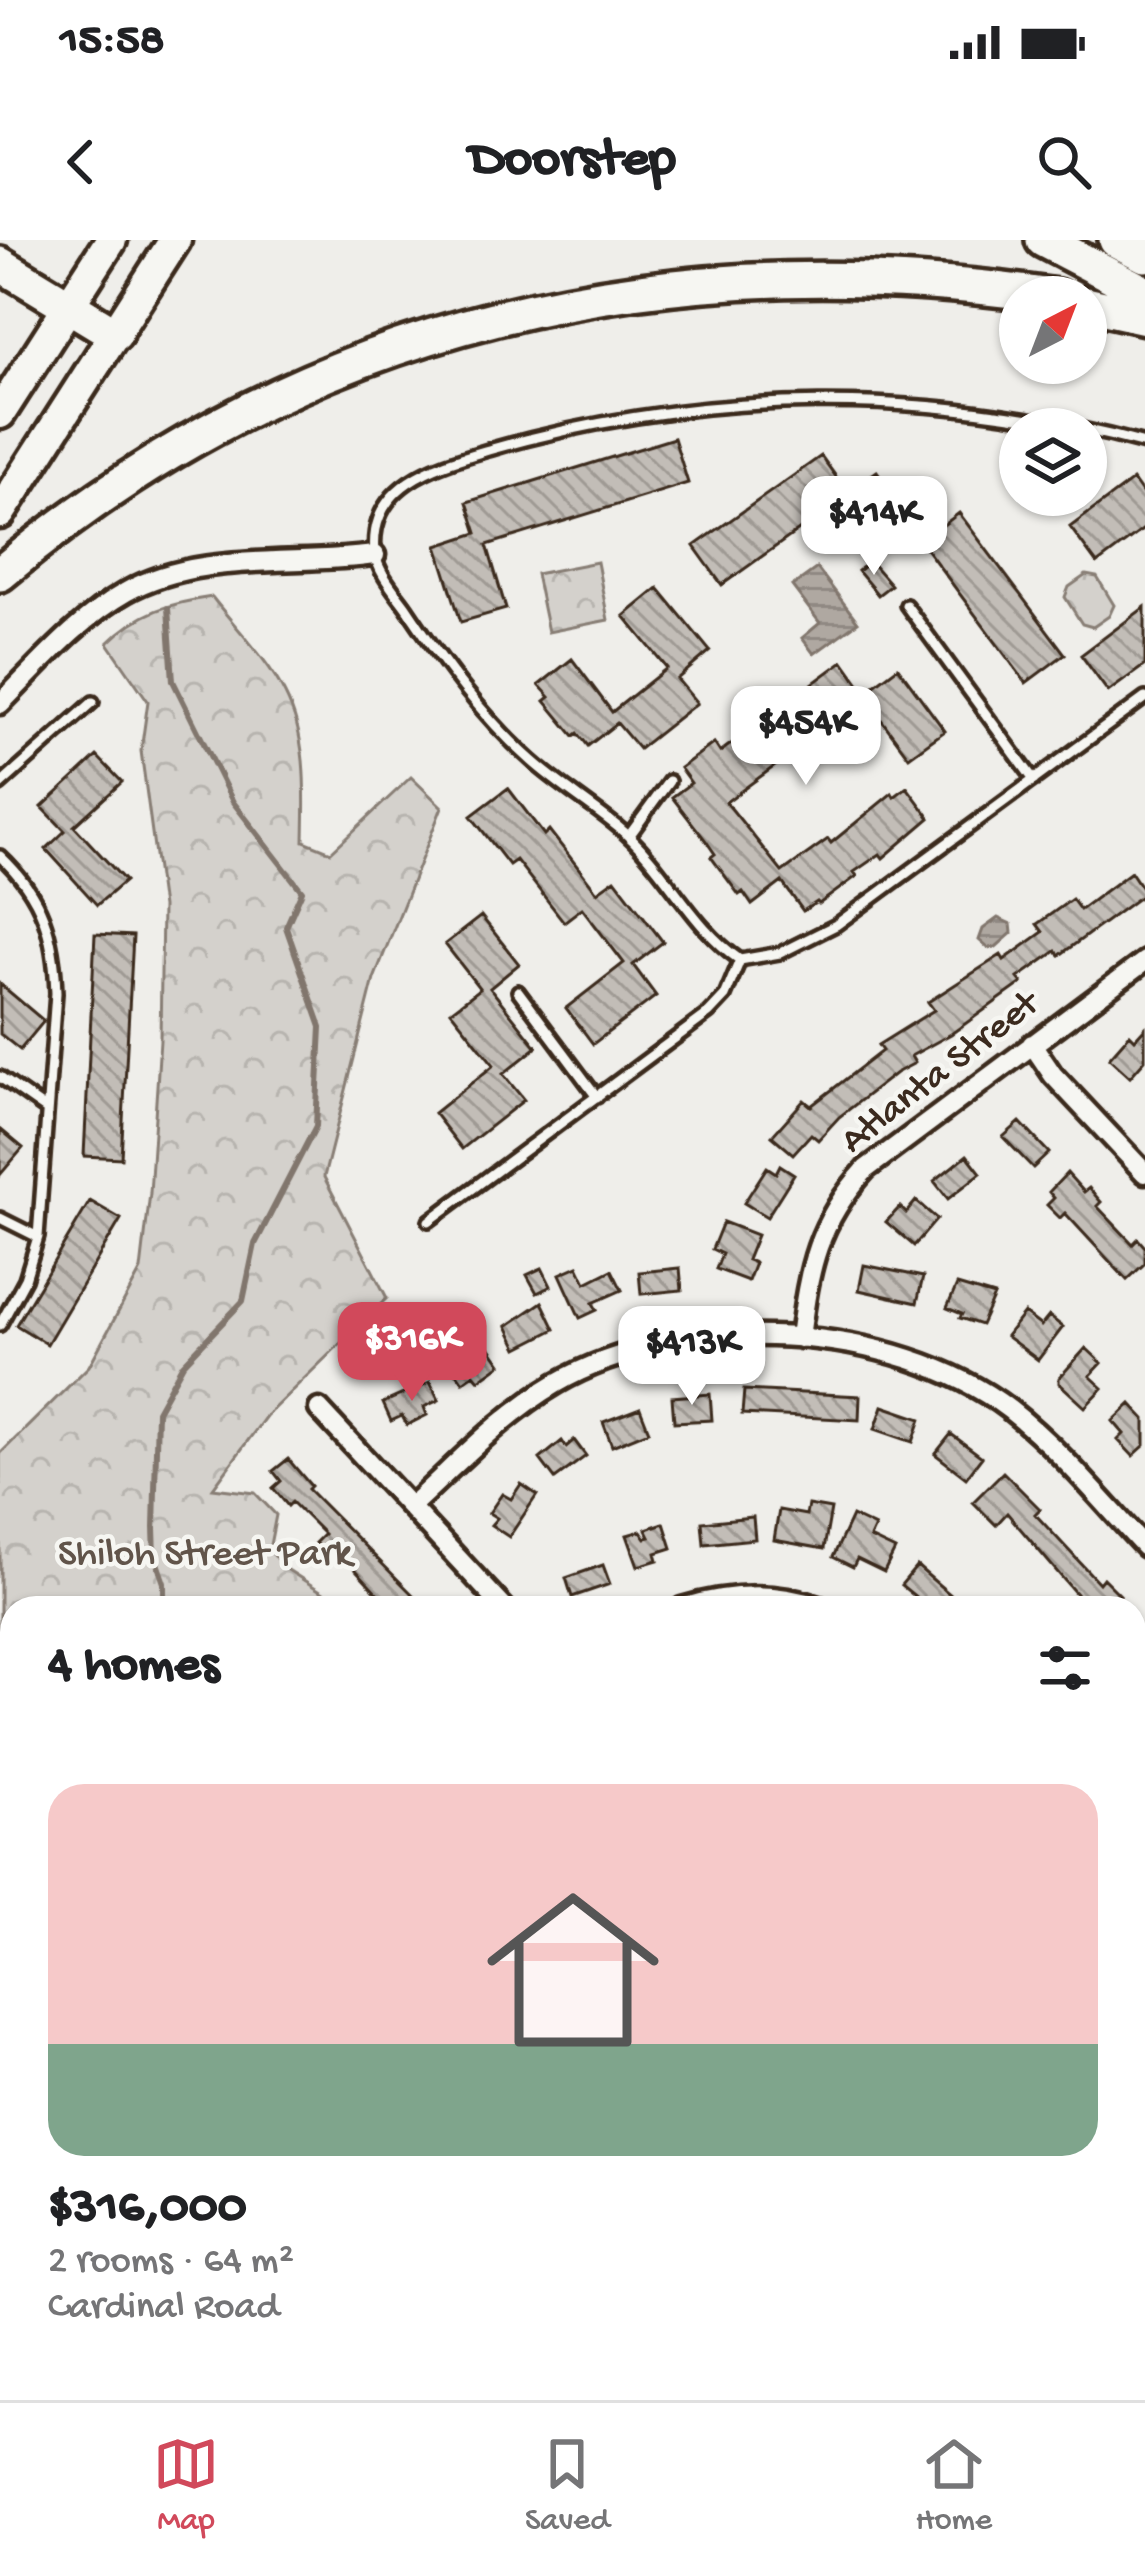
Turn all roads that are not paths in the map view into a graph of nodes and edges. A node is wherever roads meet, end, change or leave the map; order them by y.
1 (111, 240) edge
2 (175, 240) edge
3 (1043, 240) edge
4 (1117, 240) edge
5 (1145, 255) edge
6 (0, 264) edge
7 (999, 290) edge
8 (1145, 293) edge
9 (69, 306) junction
10 (1107, 309) edge
11 (1145, 317) edge
12 (116, 334) junction
13 (0, 412) edge
14 (1145, 444) edge
15 (0, 513) edge
16 (375, 555) junction
17 (0, 574) edge
18 (906, 605) dead end
19 (1145, 698) edge
20 (93, 702) dead end
21 (0, 704) edge
22 (1034, 780) junction
23 (669, 782) dead end
24 (0, 785) edge
25 (629, 836) junction
26 (0, 856) edge
27 (740, 960) junction
28 (1145, 961) edge
29 (518, 992) dead end
30 (1032, 1044) junction
31 (0, 1077) edge
32 (597, 1097) junction
33 (47, 1110) junction
34 (1145, 1173) edge
35 (0, 1218) edge
36 (429, 1221) dead end
37 (38, 1237) junction
38 (0, 1325) edge
39 (800, 1339) junction
40 (319, 1409) dead end
41 (410, 1508) junction
42 (1145, 1547) edge
43 (493, 1596) edge

1 - 9 main road
2 - 12 main road
3 - 8 highway
4 - 5 highway
6 - 9 highway
7 - 17 highway
9 - 12 highway
9 - 13 main road
10 - 11 highway
12 - 15 main road
14 - 16 lane
16 - 21 street
16 - 25 lane
18 - 22 lane
19 - 22 lane
20 - 24 lane
22 - 27 lane
23 - 25 lane
25 - 27 lane
26 - 33 lane
27 - 32 lane
28 - 30 street, Atlanta Street
29 - 32 lane
30 - 34 street
30 - 39 street, Atlanta Street
31 - 33 lane
32 - 36 lane
33 - 37 lane
35 - 37 lane
37 - 38 lane
39 - 41 street
39 - 42 street
40 - 41 street
41 - 43 street

